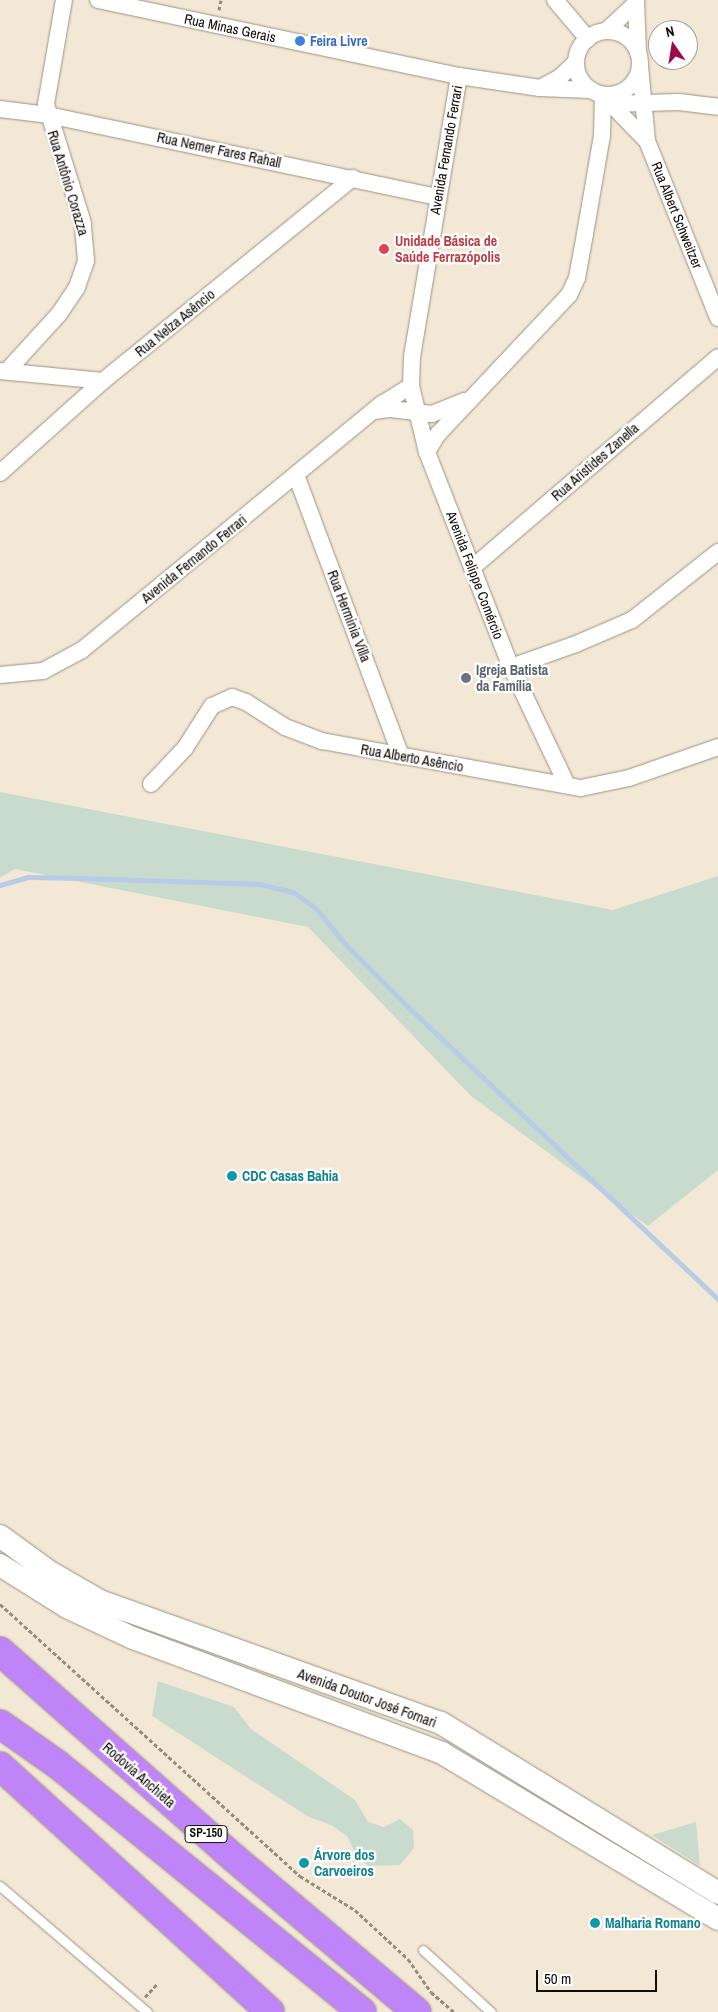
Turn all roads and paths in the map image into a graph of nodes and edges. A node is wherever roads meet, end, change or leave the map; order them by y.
1 (64, 0) edge
2 (98, 0) edge
3 (555, 0) edge
4 (636, 1) edge
5 (606, 31) junction
6 (588, 39) junction
7 (639, 60) junction
8 (576, 62) junction
9 (459, 76) junction
10 (540, 88) junction
11 (601, 96) junction
12 (642, 103) junction
13 (718, 108) edge
14 (0, 109) edge
15 (48, 115) junction
16 (628, 123) junction
17 (602, 136) junction
18 (647, 141) junction
19 (353, 178) junction
20 (438, 197) junction
21 (718, 318) edge
22 (718, 357) edge
23 (4, 371) edge
24 (103, 381) junction
25 (411, 386) junction
26 (477, 394) junction
27 (373, 412) junction
28 (415, 412) junction
29 (427, 452) junction
30 (0, 473) edge
31 (296, 475) junction
32 (718, 552) edge
33 (472, 568) junction
34 (512, 668) junction
35 (0, 675) edge
36 (718, 746) edge
37 (401, 756) junction
38 (151, 784) dead end
39 (567, 785) junction
40 (0, 1536) edge
41 (0, 1565) edge
42 (0, 1604) edge
43 (0, 1651) edge
44 (0, 1724) edge
45 (0, 1766) edge
46 (0, 1886) edge
47 (718, 1893) edge
48 (718, 1919) edge
49 (423, 1950) dead end
50 (147, 2012) edge
51 (270, 2012) edge
52 (362, 2012) edge
53 (417, 2012) edge
54 (454, 2012) edge
55 (491, 2012) edge

1 - 15 street, Rua Antônio Corazza
2 - 9 street, Rua Minas Gerais
3 - 6 street
4 - 5 street
4 - 7 street, Rua Albert Schweitzer
5 - 6 street
5 - 7 street
6 - 8 street
7 - 11 street
7 - 12 street, Rua Albert Schweitzer
8 - 10 street
8 - 11 street
9 - 10 street, Rua Minas Gerais
9 - 20 street, Avenida Fernando Ferrari
10 - 11 street, Rua Minas Gerais
11 - 12 street, Rua Minas Gerais
11 - 16 street, Rua Albert Schweitzer
11 - 17 street
12 - 13 street, Rua Minas Gerais
12 - 18 street, Rua Albert Schweitzer
14 - 15 street, Rua Nemer Fares Rahall
15 - 19 street, Rua Nemer Fares Rahall
15 - 23 street, Rua Antônio Corazza
16 - 17 street
16 - 18 street, Rua Albert Schweitzer
17 - 26 street
18 - 21 street, Rua Albert Schweitzer
19 - 20 street, Rua Nemer Fares Rahall
19 - 24 street, Rua Nelza Asêncio
20 - 25 street, Avenida Fernando Ferrari
22 - 33 street, Rua Aristides Zanella
23 - 24 street
24 - 30 street, Rua Nelza Asêncio
25 - 27 street, Avenida Fernando Ferrari
25 - 28 street, Avenida Felippe Comércio
26 - 28 street
26 - 29 street
27 - 28 street
27 - 31 street, Avenida Fernando Ferrari
28 - 29 street, Avenida Felippe Comércio
29 - 33 street, Avenida Felippe Comércio
31 - 35 street, Avenida Fernando Ferrari
31 - 37 street, Rua Herminia Villa
32 - 34 street
33 - 34 street, Avenida Felippe Comércio
34 - 39 street, Avenida Felippe Comércio
36 - 39 street, Rua Alberto Asêncio
37 - 38 street, Rua Alberto Asêncio
37 - 39 street, Rua Alberto Asêncio
40 - 47 street, Avenida Doutor José Fornari
41 - 48 street, Avenida Doutor José Fornari
42 - 54 path
43 - 53 highway, Rodovia Anchieta / SP-150
44 - 52 highway, SP-150
45 - 51 highway
46 - 50 lane
49 - 55 lane

